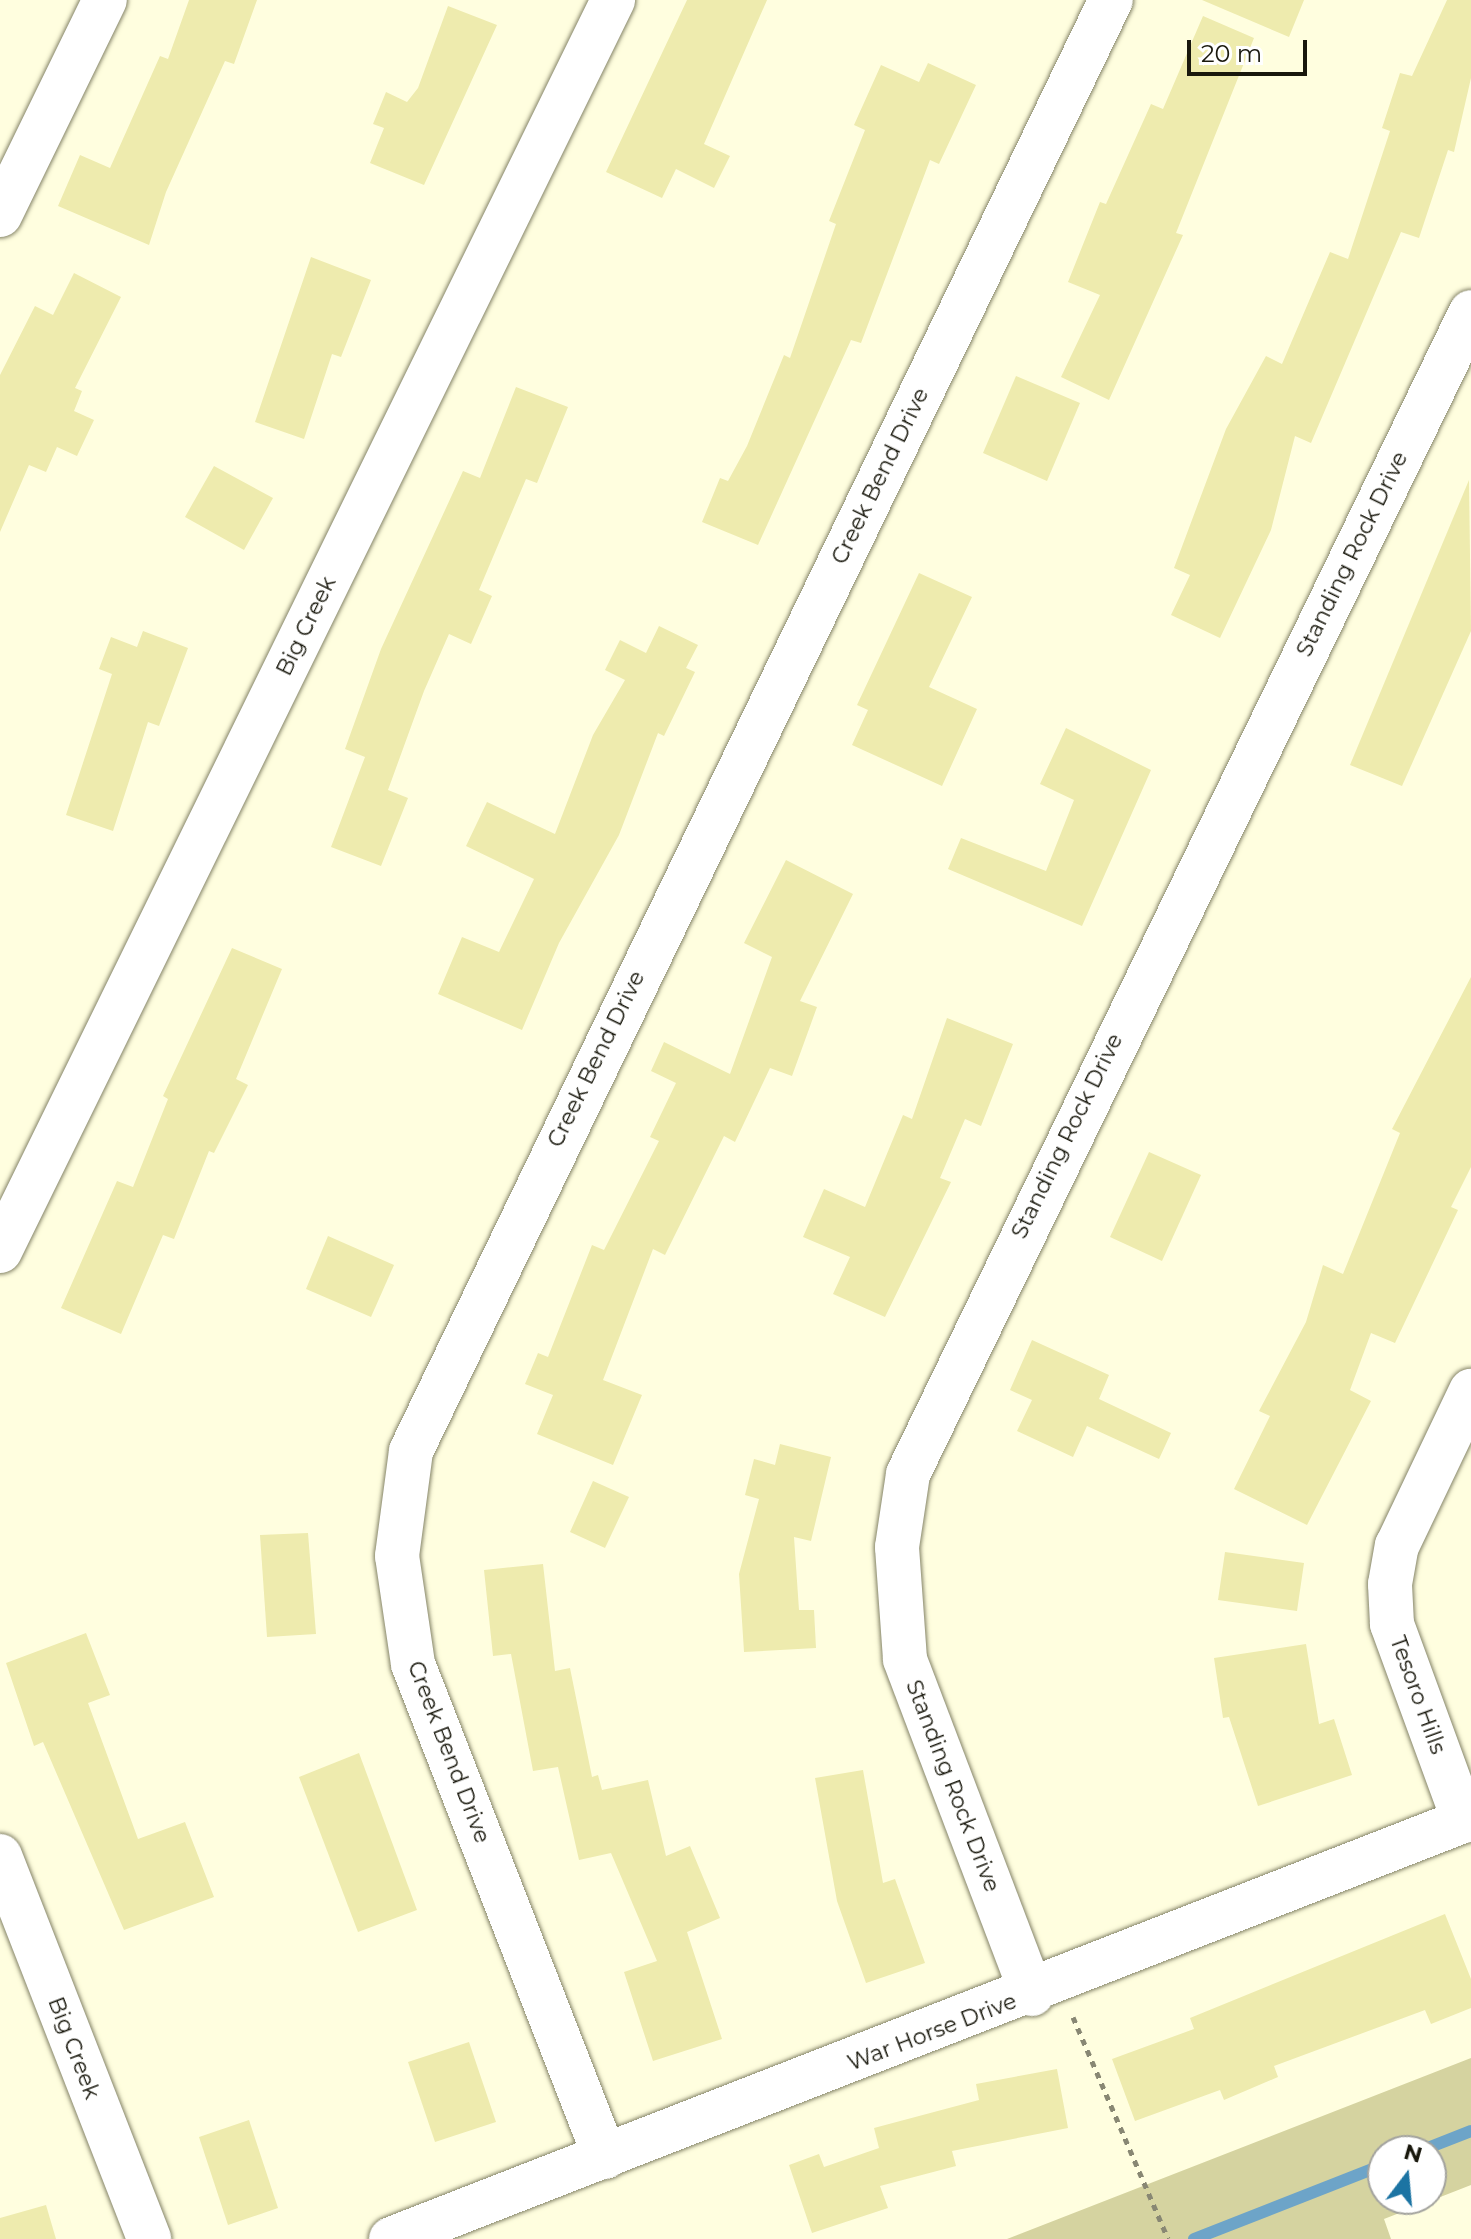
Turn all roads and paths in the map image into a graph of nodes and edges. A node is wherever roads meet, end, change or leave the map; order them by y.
1 (105, 0) edge
2 (613, 0) edge
3 (1111, 0) edge
4 (0, 215) edge
5 (1471, 312) edge
6 (0, 1251) edge
7 (1471, 1391) edge
8 (1468, 1819) edge
9 (0, 1856) edge
10 (1045, 1988) junction
11 (605, 2157) junction
12 (149, 2239) edge
13 (391, 2239) edge
14 (1168, 2239) edge

1 - 4 street
2 - 6 street, Big Creek
3 - 11 street, Creek Bend Drive
5 - 10 street, Standing Rock Drive
7 - 8 street, Tesoro Hills
8 - 10 street, War Horse Drive
9 - 12 street, Big Creek
10 - 11 street, War Horse Drive
10 - 14 path
11 - 13 street, War Horse Drive

